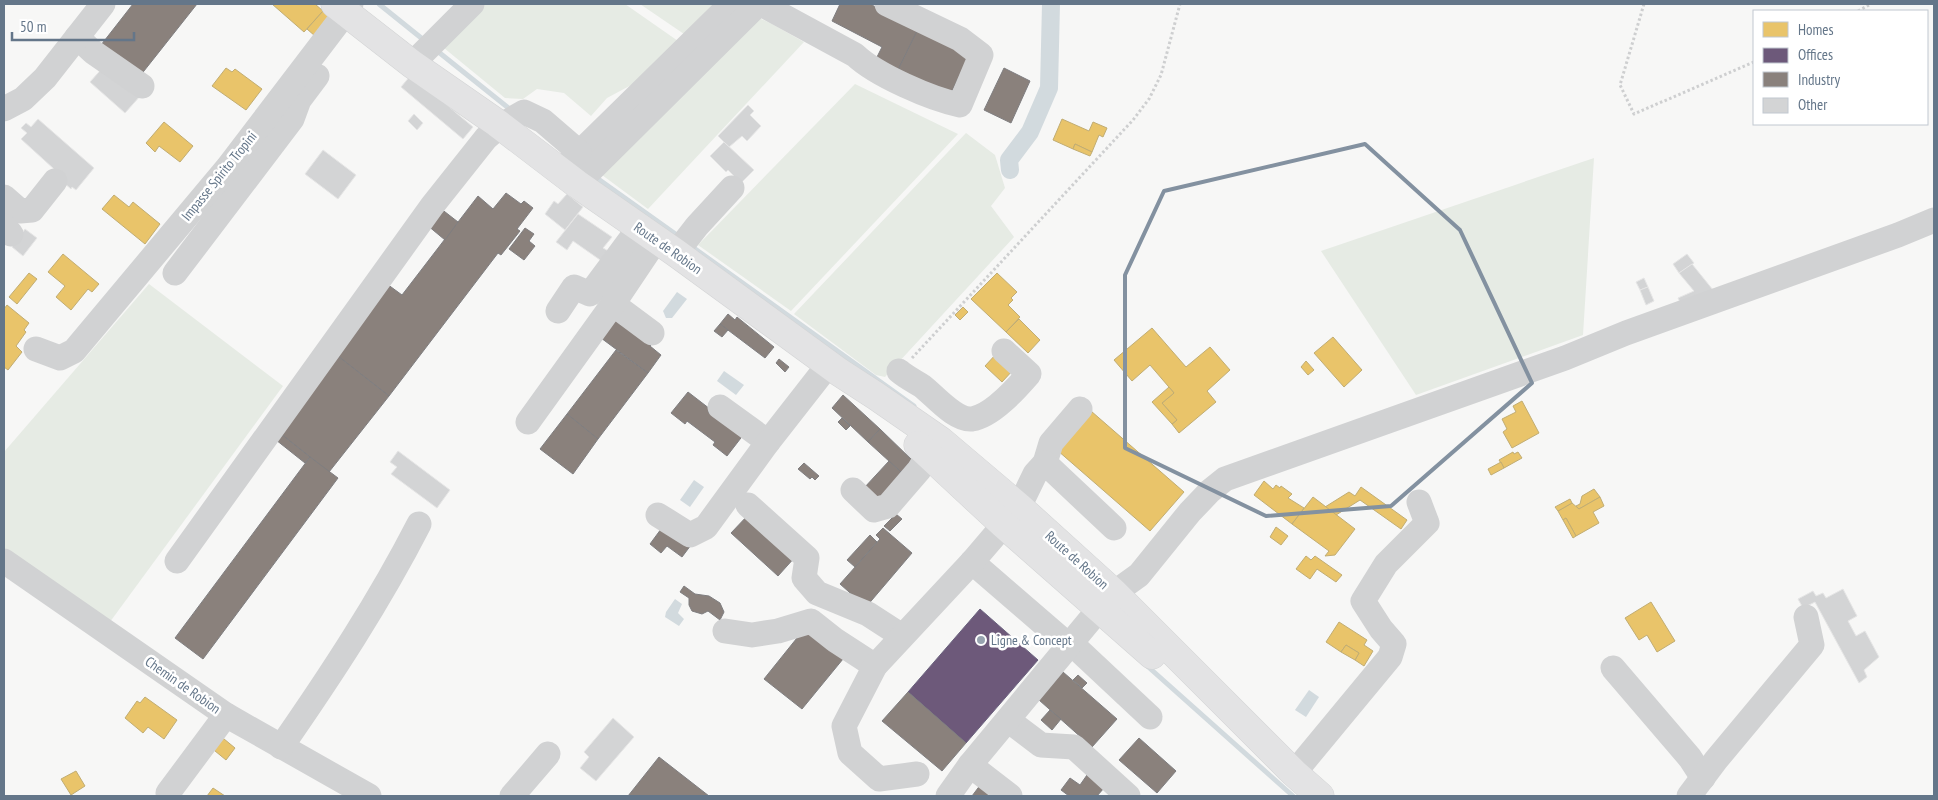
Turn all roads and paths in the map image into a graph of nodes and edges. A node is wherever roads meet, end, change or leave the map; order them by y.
1 (102, 4) edge
2 (472, 4) edge
3 (731, 4) edge
4 (759, 4) edge
5 (887, 4) edge
6 (1180, 4) edge
7 (1644, 4) edge
8 (1871, 4) edge
9 (348, 9) edge
10 (1860, 10) edge
11 (77, 37) junction
12 (416, 60) junction
13 (1753, 62) edge
14 (142, 86) dead end
15 (4, 109) edge
16 (498, 125) junction
17 (579, 152) junction
18 (570, 178) junction
19 (55, 181) dead end
20 (732, 188) dead end
21 (4, 197) edge
22 (1934, 220) edge
23 (657, 240) junction
24 (175, 273) dead end
25 (613, 304) junction
26 (558, 311) dead end
27 (652, 333) dead end
28 (36, 349) dead end
29 (1004, 351) dead end
30 (834, 368) junction
31 (899, 371) joint
32 (720, 407) dead end
33 (1080, 409) dead end
34 (528, 422) dead end
35 (768, 442) junction
36 (928, 455) junction
37 (1045, 463) junction
38 (853, 490) dead end
39 (1419, 502) dead end
40 (748, 505) dead end
41 (658, 515) dead end
42 (1011, 516) junction
43 (419, 524) dead end
44 (1114, 528) dead end
45 (4, 561) edge
46 (177, 561) dead end
47 (972, 562) junction
48 (1107, 601) junction
49 (1806, 617) dead end
50 (725, 631) dead end
51 (902, 636) junction
52 (1066, 640) junction
53 (875, 666) junction
54 (1613, 668) dead end
55 (226, 715) junction
56 (1150, 717) dead end
57 (1008, 720) junction
58 (281, 747) junction
59 (548, 754) dead end
60 (970, 765) junction
61 (1294, 773) junction
62 (917, 774) dead end
63 (1696, 787) edge
64 (168, 793) dead end
65 (369, 796) edge
66 (512, 796) edge
67 (948, 796) edge
68 (1010, 796) edge
69 (1128, 796) edge
70 (1320, 796) edge

1 - 11 street
2 - 12 street
3 - 17 street
4 - 5 street
4 - 18 street
6 - 31 path
7 - 13 path
8 - 10 path
9 - 12 main road, Route de Robion
9 - 24 street
9 - 28 street, Impasse Spirito Tropini
11 - 14 street
11 - 15 street
12 - 16 main road, Route de Robion
16 - 17 street
16 - 18 main road, Route de Robion
16 - 46 street
17 - 18 street
18 - 23 main road, Route de Robion
19 - 21 street
20 - 23 street
22 - 48 street
23 - 25 street
23 - 26 street
23 - 30 main road, Route de Robion
25 - 27 street
25 - 34 street
29 - 31 street
30 - 35 street
30 - 36 main road, Route de Robion
30 - 42 main road, Route de Robion
32 - 35 street
33 - 37 street
35 - 41 street
36 - 38 street
36 - 42 main road, Route de Robion
37 - 42 street
37 - 44 street
39 - 61 street
40 - 51 street
42 - 47 street
42 - 48 main road, Route de Robion
42 - 48 main road, Route de Robion
43 - 58 street
45 - 55 street, Chemin de Robion
47 - 51 street
47 - 52 street
48 - 52 street
48 - 61 main road, Route de Robion
48 - 61 main road, Route de Robion
49 - 63 street
50 - 53 street
51 - 53 street
52 - 56 street
52 - 57 street
53 - 62 street
54 - 63 street
55 - 58 street, Chemin de Robion
55 - 64 street
57 - 60 street
57 - 69 street
58 - 65 street, Chemin de Robion
59 - 66 street
60 - 67 street
60 - 68 street
61 - 70 main road, Route de Robion

